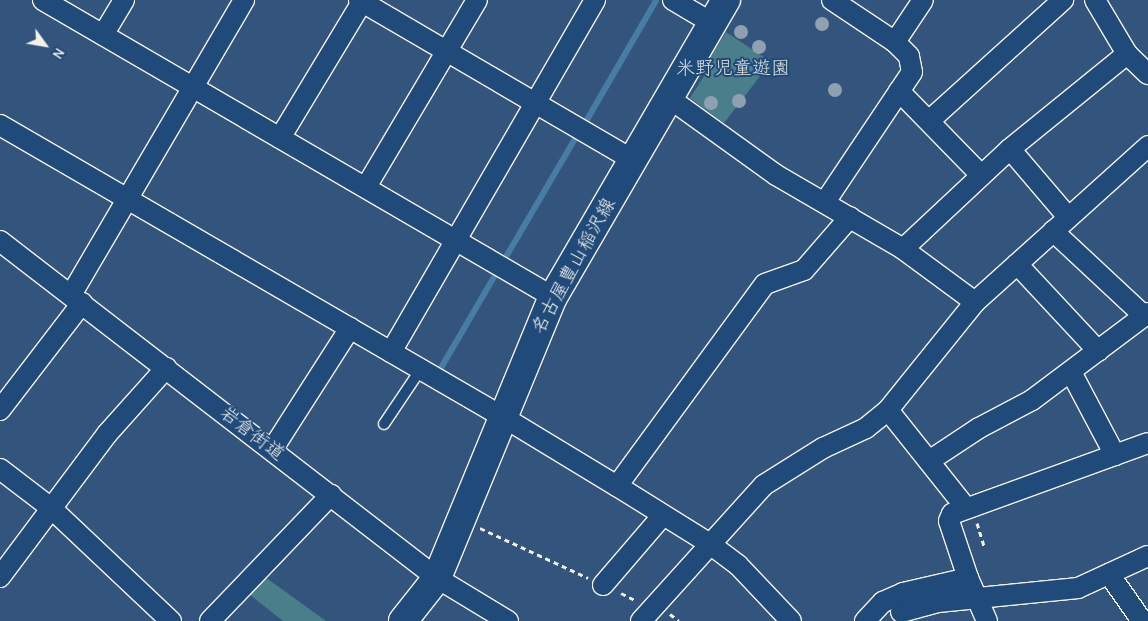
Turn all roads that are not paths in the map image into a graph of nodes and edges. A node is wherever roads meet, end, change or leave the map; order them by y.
1 (43, 0) edge
2 (124, 0) edge
3 (244, 0) edge
4 (476, 0) edge
5 (595, 0) edge
6 (673, 0) edge
7 (726, 0) edge
8 (923, 0) edge
9 (1063, 0) edge
10 (1095, 0) edge
11 (360, 1) edge
12 (838, 1) edge
13 (712, 23) junction
14 (103, 35) junction
15 (895, 42) junction
16 (446, 51) junction
17 (1127, 54) junction
18 (1148, 74) edge
19 (192, 87) junction
20 (899, 91) junction
21 (669, 98) junction
22 (536, 103) junction
23 (928, 121) junction
24 (0, 125) edge
25 (280, 138) junction
26 (1148, 146) edge
27 (1010, 149) junction
28 (633, 160) junction
29 (982, 175) junction
30 (366, 187) junction
31 (127, 199) junction
32 (824, 202) junction
33 (850, 217) junction
34 (1068, 217) junction
35 (1053, 231) junction
36 (456, 241) junction
37 (1, 243) edge
38 (902, 249) junction
39 (1017, 264) junction
40 (553, 297) junction
41 (76, 299) junction
42 (976, 302) junction
43 (1146, 314) edge
44 (350, 328) junction
45 (1098, 351) junction
46 (391, 352) junction
47 (166, 368) junction
48 (421, 369) junction
49 (1070, 372) junction
50 (0, 410) edge
51 (888, 410) junction
52 (503, 416) junction
53 (384, 424) dead end
54 (1148, 443) edge
55 (272, 450) junction
56 (1115, 456) junction
57 (929, 461) junction
58 (0, 469) edge
59 (617, 486) junction
60 (331, 495) junction
61 (52, 508) junction
62 (966, 508) junction
63 (663, 515) junction
64 (710, 544) junction
65 (1148, 556) edge
66 (1109, 574) junction
67 (0, 577) edge
68 (436, 578) junction
69 (968, 578) junction
70 (603, 585) road end
71 (975, 599) junction
72 (901, 612) dead end
73 (646, 614) edge
74 (171, 621) edge
75 (210, 621) edge
76 (403, 621) edge
77 (508, 621) edge
78 (791, 621) edge
79 (865, 621) edge
80 (987, 621) edge
81 (1142, 621) edge

1 - 14 street
2 - 14 street
3 - 19 street
4 - 16 street
5 - 22 street
6 - 13 street
7 - 13 main road, 名古屋豊山稲沢線
8 - 15 street
9 - 23 street
10 - 17 street
11 - 16 street
11 - 25 street
12 - 15 street
13 - 21 main road, 名古屋豊山稲沢線
14 - 19 street
15 - 20 street
16 - 22 street
16 - 30 street
17 - 18 street
17 - 27 street
19 - 25 street
19 - 31 street
20 - 23 street
20 - 32 street
21 - 28 main road, 名古屋豊山稲沢線
21 - 32 street
22 - 28 street
22 - 36 street
23 - 29 street
24 - 31 street
25 - 30 street
26 - 34 street
27 - 29 street
27 - 34 street
28 - 40 main road, 名古屋豊山稲沢線
29 - 38 street
30 - 36 street
31 - 41 street
31 - 44 street
32 - 33 street
33 - 38 street
33 - 59 street
34 - 35 street
35 - 39 street
35 - 43 street
36 - 40 street
36 - 46 street
37 - 41 street, 岩倉街道
38 - 42 street
39 - 42 street
39 - 45 street
40 - 52 main road, 名古屋豊山稲沢線
41 - 47 street, 岩倉街道
41 - 50 street
42 - 51 street
43 - 45 street
44 - 46 street
44 - 55 street
45 - 49 street
46 - 48 street
47 - 55 street, 岩倉街道
47 - 61 street
48 - 52 street
48 - 53 lane
49 - 56 street
49 - 57 street
51 - 57 street
51 - 64 street
52 - 59 street
52 - 68 main road, 名古屋豊山稲沢線
54 - 56 street
55 - 60 street, 岩倉街道
56 - 62 street
57 - 62 street
58 - 61 street
59 - 63 street
60 - 68 street, 岩倉街道
60 - 75 street
61 - 67 street
61 - 74 street
62 - 69 street
63 - 64 street
63 - 70 street
64 - 73 street
64 - 78 street
65 - 66 street
66 - 71 street
66 - 81 street
68 - 76 main road, 名古屋豊山稲沢線
68 - 77 street, 岩倉街道
69 - 71 street
69 - 79 street
71 - 72 street
71 - 80 street

